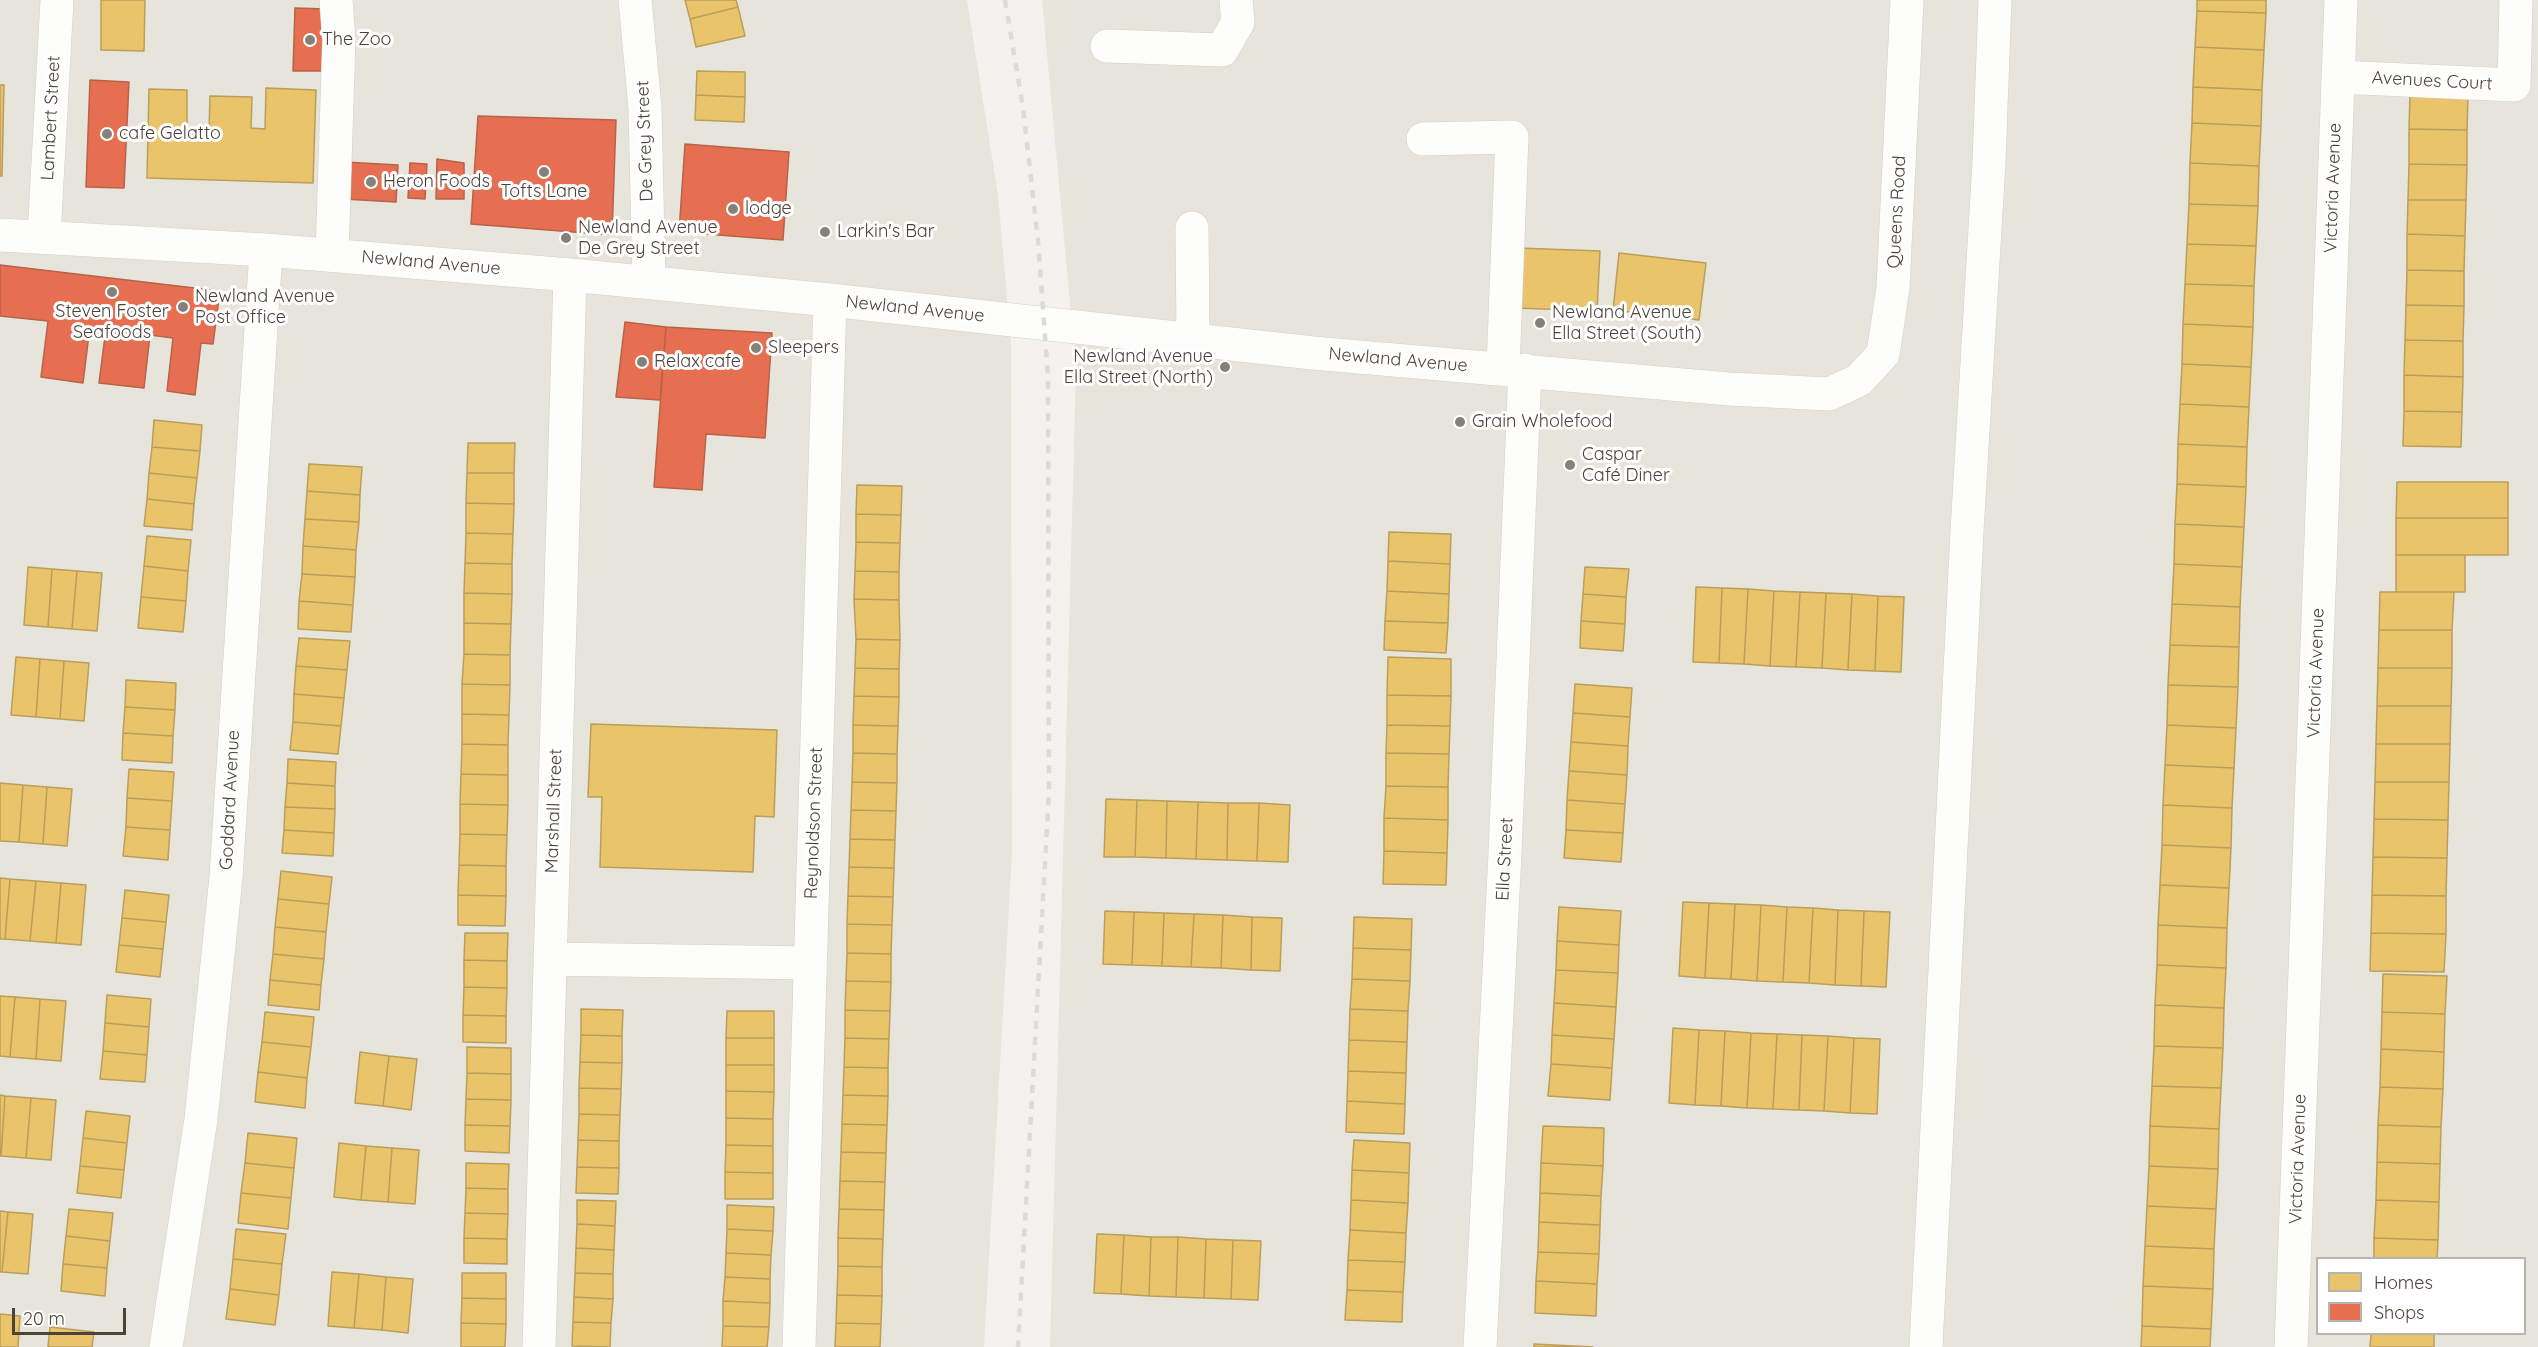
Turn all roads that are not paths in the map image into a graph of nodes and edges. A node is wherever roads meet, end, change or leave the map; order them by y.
1 (57, 0) edge
2 (336, 0) edge
3 (635, 0) edge
4 (1236, 0) edge
5 (1907, 0) edge
6 (1995, 0) edge
7 (2341, 0) edge
8 (2516, 0) edge
9 (1107, 46) dead end
10 (2337, 77) junction
11 (2526, 85) edge
12 (1423, 138) dead end
13 (1192, 228) dead end
14 (0, 235) edge
15 (44, 236) junction
16 (266, 250) junction
17 (332, 255) junction
18 (570, 275) junction
19 (649, 282) junction
20 (830, 300) junction
21 (1193, 339) junction
22 (1514, 369) junction
23 (1829, 394) joint
24 (550, 959) junction
25 (810, 963) junction
26 (166, 1347) edge
27 (539, 1347) edge
28 (799, 1347) edge
29 (1480, 1347) edge
30 (1926, 1347) edge
31 (2291, 1347) edge

1 - 15 street, Lambert Street
2 - 17 street
3 - 19 street, De Grey Street
4 - 9 street
5 - 23 street, Queens Road
6 - 30 street
7 - 10 street, Victoria Avenue
8 - 11 street, Avenues Court
10 - 11 street, Avenues Court
10 - 31 street, Victoria Avenue
12 - 22 street, Ella Street
13 - 21 street
14 - 15 street, Newland Avenue
15 - 16 street, Newland Avenue
16 - 17 street, Newland Avenue
16 - 26 street, Goddard Avenue
17 - 18 street, Newland Avenue
18 - 19 street, Newland Avenue
18 - 24 street, Marshall Street
19 - 20 street, Newland Avenue
20 - 21 street, Newland Avenue
20 - 25 street, Reynoldson Street
21 - 22 street, Newland Avenue
22 - 23 street, Newland Avenue
22 - 29 street, Ella Street
24 - 25 street
24 - 27 street, Marshall Street
25 - 28 street, Reynoldson Street

